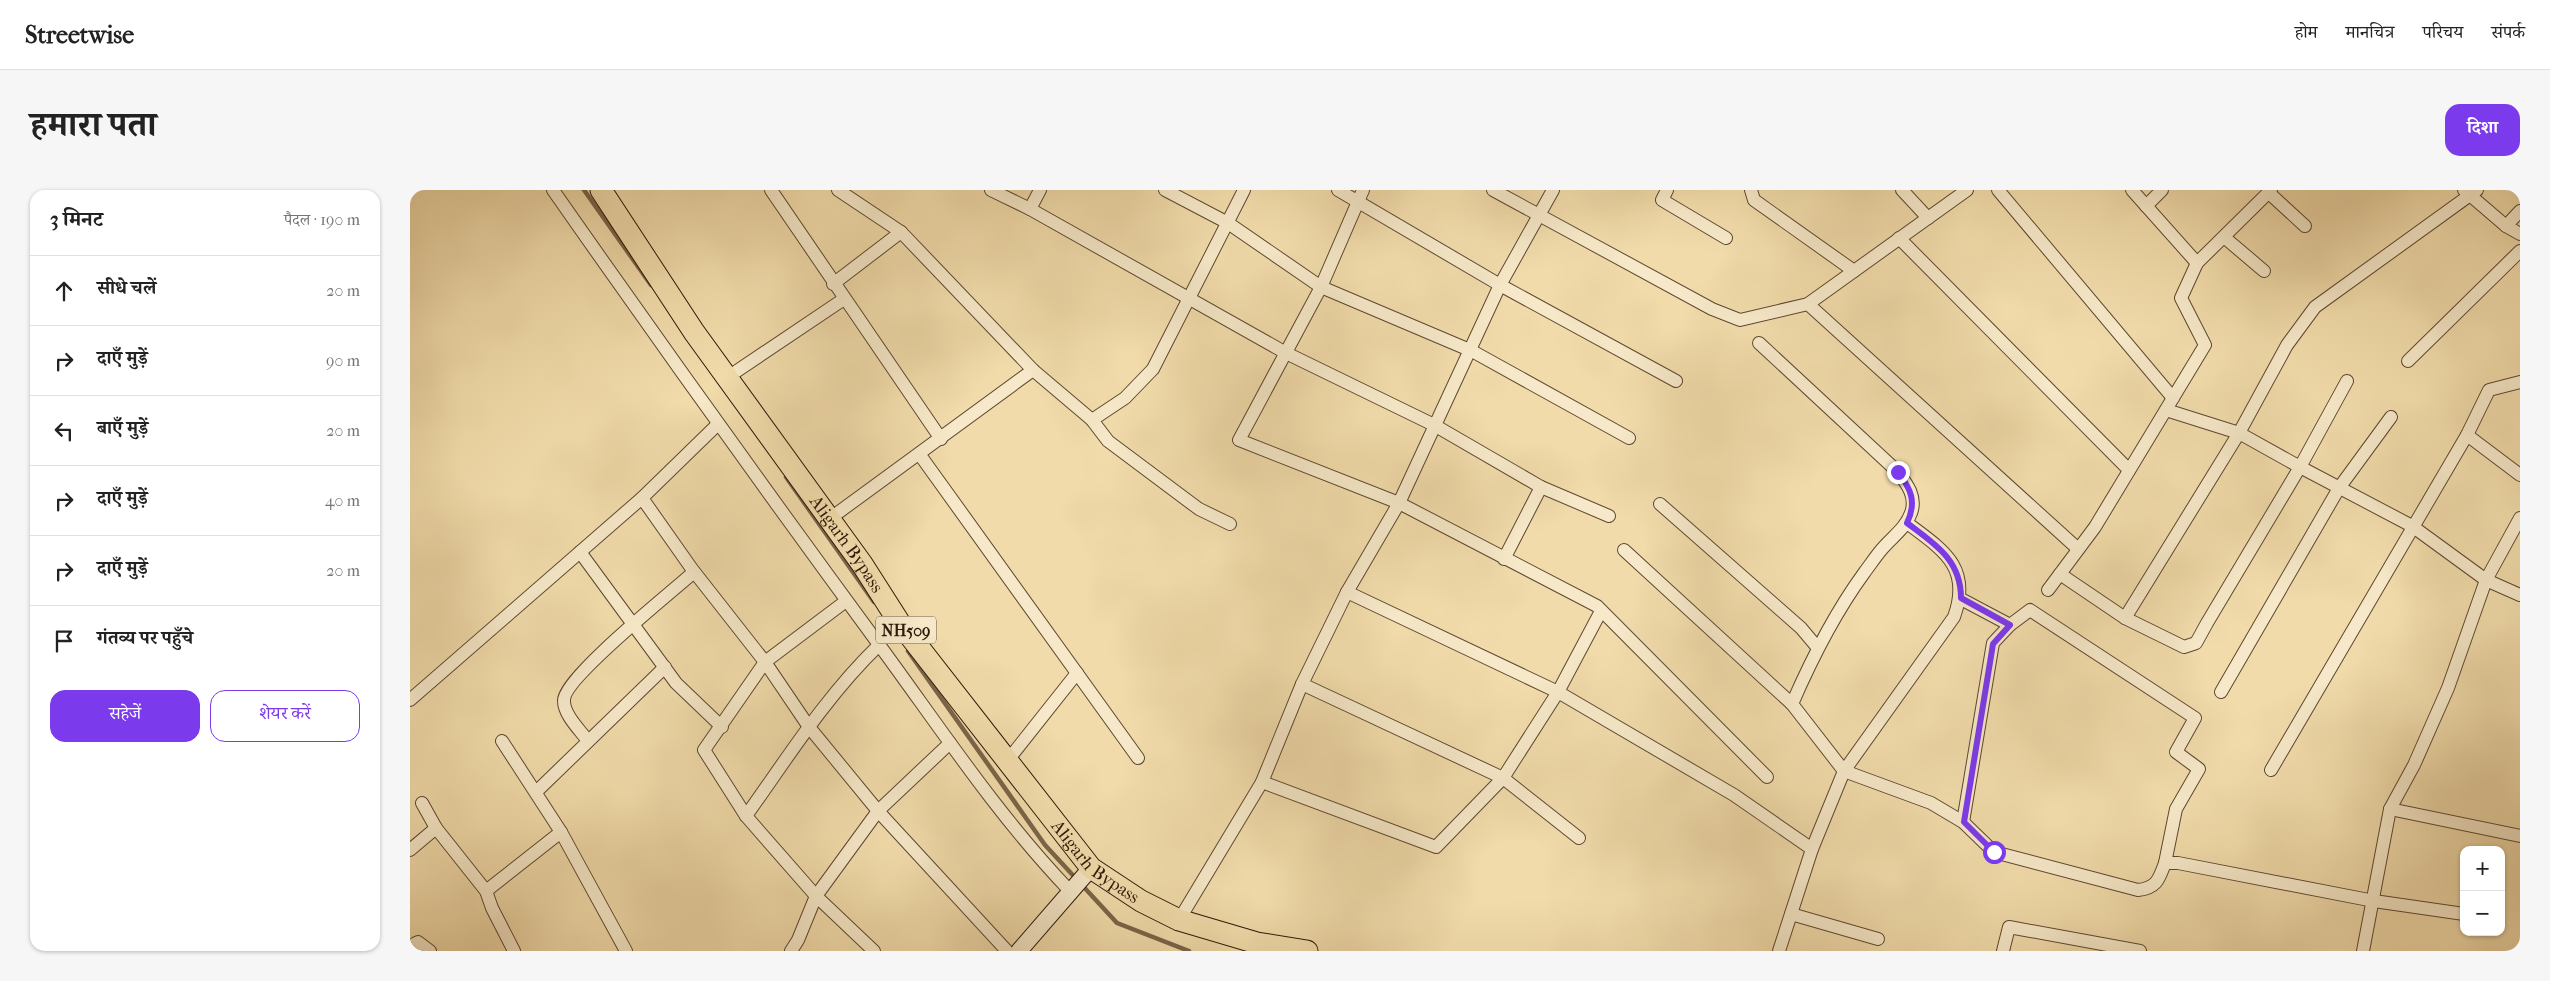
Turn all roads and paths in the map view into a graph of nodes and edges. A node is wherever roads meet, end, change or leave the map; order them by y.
1 (553, 190) edge
2 (601, 190) edge
3 (771, 190) edge
4 (838, 190) edge
5 (991, 190) edge
6 (1040, 190) edge
7 (1165, 190) edge
8 (1244, 190) edge
9 (1338, 190) edge
10 (1493, 190) edge
11 (1553, 190) edge
12 (1667, 190) edge
13 (1751, 190) edge
14 (1902, 190) edge
15 (1967, 190) edge
16 (1998, 190) edge
17 (2132, 190) edge
18 (2162, 190) edge
19 (2270, 191) edge
20 (2471, 192) edge
21 (1360, 195) edge
22 (2146, 206) junction
23 (1030, 208) junction
24 (2520, 211) edge
25 (1539, 217) junction
26 (1928, 218) junction
27 (1228, 223) junction
28 (2305, 226) dead end
29 (2506, 226) junction
30 (902, 232) junction
31 (2520, 234) edge
32 (2224, 237) junction
33 (1726, 238) dead end
34 (1899, 238) junction
35 (2520, 251) edge
36 (2197, 263) junction
37 (1854, 271) junction
38 (2264, 271) dead end
39 (833, 284) junction
40 (1500, 286) junction
41 (1321, 287) junction
42 (1190, 297) junction
43 (844, 299) junction
44 (1808, 304) junction
45 (1759, 343) dead end
46 (1472, 351) junction
47 (1286, 353) junction
48 (2408, 362) dead end
49 (1033, 370) junction
50 (728, 377) junction
51 (1676, 381) dead end
52 (2347, 381) dead end
53 (2520, 382) edge
54 (2173, 398) junction
55 (2166, 410) junction
56 (2391, 416) dead end
57 (1092, 420) junction
58 (718, 424) junction
59 (1434, 425) junction
60 (2239, 433) junction
61 (2467, 435) junction
62 (1629, 438) dead end
63 (941, 439) junction
64 (920, 455) junction
65 (2300, 468) junction
66 (2129, 470) junction
67 (2520, 475) edge
68 (1541, 487) junction
69 (2339, 488) junction
70 (642, 498) junction
71 (1399, 503) junction
72 (1660, 504) dead end
73 (1609, 516) dead end
74 (2520, 518) edge
75 (828, 520) junction
76 (1907, 523) junction
77 (1230, 524) dead end
78 (2412, 526) junction
79 (2077, 548) junction
80 (1624, 550) dead end
81 (580, 552) junction
82 (1504, 559) junction
83 (694, 572) junction
84 (2060, 574) junction
85 (2486, 580) junction
86 (2048, 590) dead end
87 (1348, 592) junction
88 (2520, 595) edge
89 (1961, 598) junction
90 (846, 601) junction
91 (1601, 611) junction
92 (2125, 618) junction
93 (634, 624) junction
94 (2010, 625) junction
95 (880, 645) junction
96 (1817, 647) junction
97 (765, 662) junction
98 (665, 667) junction
99 (1077, 673) junction
100 (1302, 684) junction
101 (1558, 692) junction
102 (2221, 692) dead end
103 (410, 700) edge
104 (1792, 704) junction
105 (722, 727) junction
106 (809, 727) junction
107 (502, 741) dead end
108 (588, 741) junction
109 (950, 744) junction
110 (1138, 758) dead end
111 (1008, 760) junction
112 (2271, 770) dead end
113 (1844, 771) junction
114 (1767, 777) dead end
115 (1503, 778) junction
116 (1262, 782) junction
117 (536, 792) junction
118 (422, 803) dead end
119 (2390, 808) junction
120 (878, 811) junction
121 (746, 816) junction
122 (1964, 822) junction
123 (436, 828) junction
124 (561, 832) junction
125 (2520, 836) edge
126 (1579, 838) dead end
127 (1812, 849) junction
128 (410, 850) edge
129 (2165, 863) junction
130 (1080, 880) junction
131 (486, 891) junction
132 (816, 896) junction
133 (2374, 901) junction
134 (2460, 913) edge
135 (1792, 914) junction
136 (1179, 920) junction
137 (1878, 939) dead end
138 (410, 946) edge
139 (430, 951) edge
140 (514, 951) edge
141 (626, 951) edge
142 (791, 951) edge
143 (874, 951) edge
144 (1007, 951) edge
145 (1019, 951) edge
146 (1307, 951) edge
147 (1779, 951) edge
148 (2003, 951) edge
149 (2140, 951) edge
150 (2364, 951) edge

1 - 58 street
2 - 50 highway, Aligarh Bypass / NH509
3 - 39 street
4 - 30 street
5 - 23 street
6 - 23 street
7 - 27 street
8 - 27 street
9 - 21 street
10 - 25 street
11 - 25 street
12 - 33 street
13 - 37 street
14 - 26 street
15 - 26 street
16 - 54 street
17 - 22 street
18 - 22 street
19 - 28 street
19 - 32 street
20 - 29 street
20 - 60 street
21 - 40 street
21 - 41 street
22 - 36 street
23 - 42 street
24 - 29 street
25 - 40 street
25 - 44 street
26 - 34 street
27 - 41 street
27 - 42 street
29 - 31 street
30 - 39 street
30 - 49 street
32 - 36 street
32 - 38 street
34 - 37 street
34 - 66 street
35 - 48 street
36 - 54 street
37 - 44 street
39 - 43 street
40 - 46 street
40 - 51 street
41 - 46 street
41 - 47 street
42 - 47 street
42 - 57 street
43 - 50 street
43 - 63 street
44 - 79 street
45 - 76 street
46 - 59 street
46 - 62 street
47 - 59 street
47 - 71 street
49 - 57 street
49 - 63 street
50 - 75 highway, Aligarh Bypass / NH509
52 - 65 street
53 - 61 street
54 - 55 street
55 - 60 street
55 - 66 street
56 - 69 street
57 - 77 street
58 - 70 street
58 - 90 street
59 - 68 street
59 - 71 street
60 - 65 street
60 - 92 street
61 - 67 street
61 - 78 street
63 - 64 street
64 - 75 street
64 - 99 street
65 - 69 street
65 - 92 street
66 - 79 street
68 - 73 street
68 - 82 street
69 - 78 street
69 - 102 street
70 - 81 street
70 - 83 street
71 - 82 street
71 - 87 street
72 - 96 street
74 - 85 street
75 - 111 highway, Aligarh Bypass / NH509
76 - 89 street
76 - 96 street
78 - 85 street
78 - 112 street
79 - 84 street
80 - 104 street
81 - 93 street
81 - 103 street
82 - 91 street
83 - 93 street
83 - 97 street
84 - 86 street
84 - 92 street
85 - 88 street
85 - 119 street
87 - 100 street
87 - 101 street
89 - 94 street
89 - 113 street
90 - 95 street
90 - 97 street
91 - 101 street
91 - 114 street
93 - 98 street
93 - 108 street
94 - 122 street
94 - 129 street
95 - 106 street
95 - 109 street
96 - 104 street
97 - 105 street
97 - 106 street
98 - 105 street
98 - 108 street
99 - 110 street
99 - 111 street
100 - 115 street
100 - 116 street
101 - 115 street
101 - 127 street
104 - 113 street
105 - 121 street
106 - 120 street
106 - 121 street
107 - 117 street
108 - 117 street
109 - 120 street
109 - 130 street
111 - 130 highway, Aligarh Bypass / NH509
113 - 122 street
113 - 127 street
115 - 116 street
115 - 126 street
116 - 136 street
117 - 124 street
118 - 123 street
119 - 125 street
119 - 133 street
120 - 132 street
120 - 144 street
121 - 132 street
122 - 129 street
123 - 128 street
123 - 131 street
124 - 131 street
124 - 141 street
127 - 135 street
129 - 133 street
130 - 136 highway, Aligarh Bypass / NH509
130 - 145 street
131 - 140 street
132 - 142 street
132 - 143 street
133 - 134 street
133 - 150 street
135 - 137 street
135 - 147 street
136 - 146 highway, Aligarh Bypass / NH509
138 - 139 street
148 - 149 street

